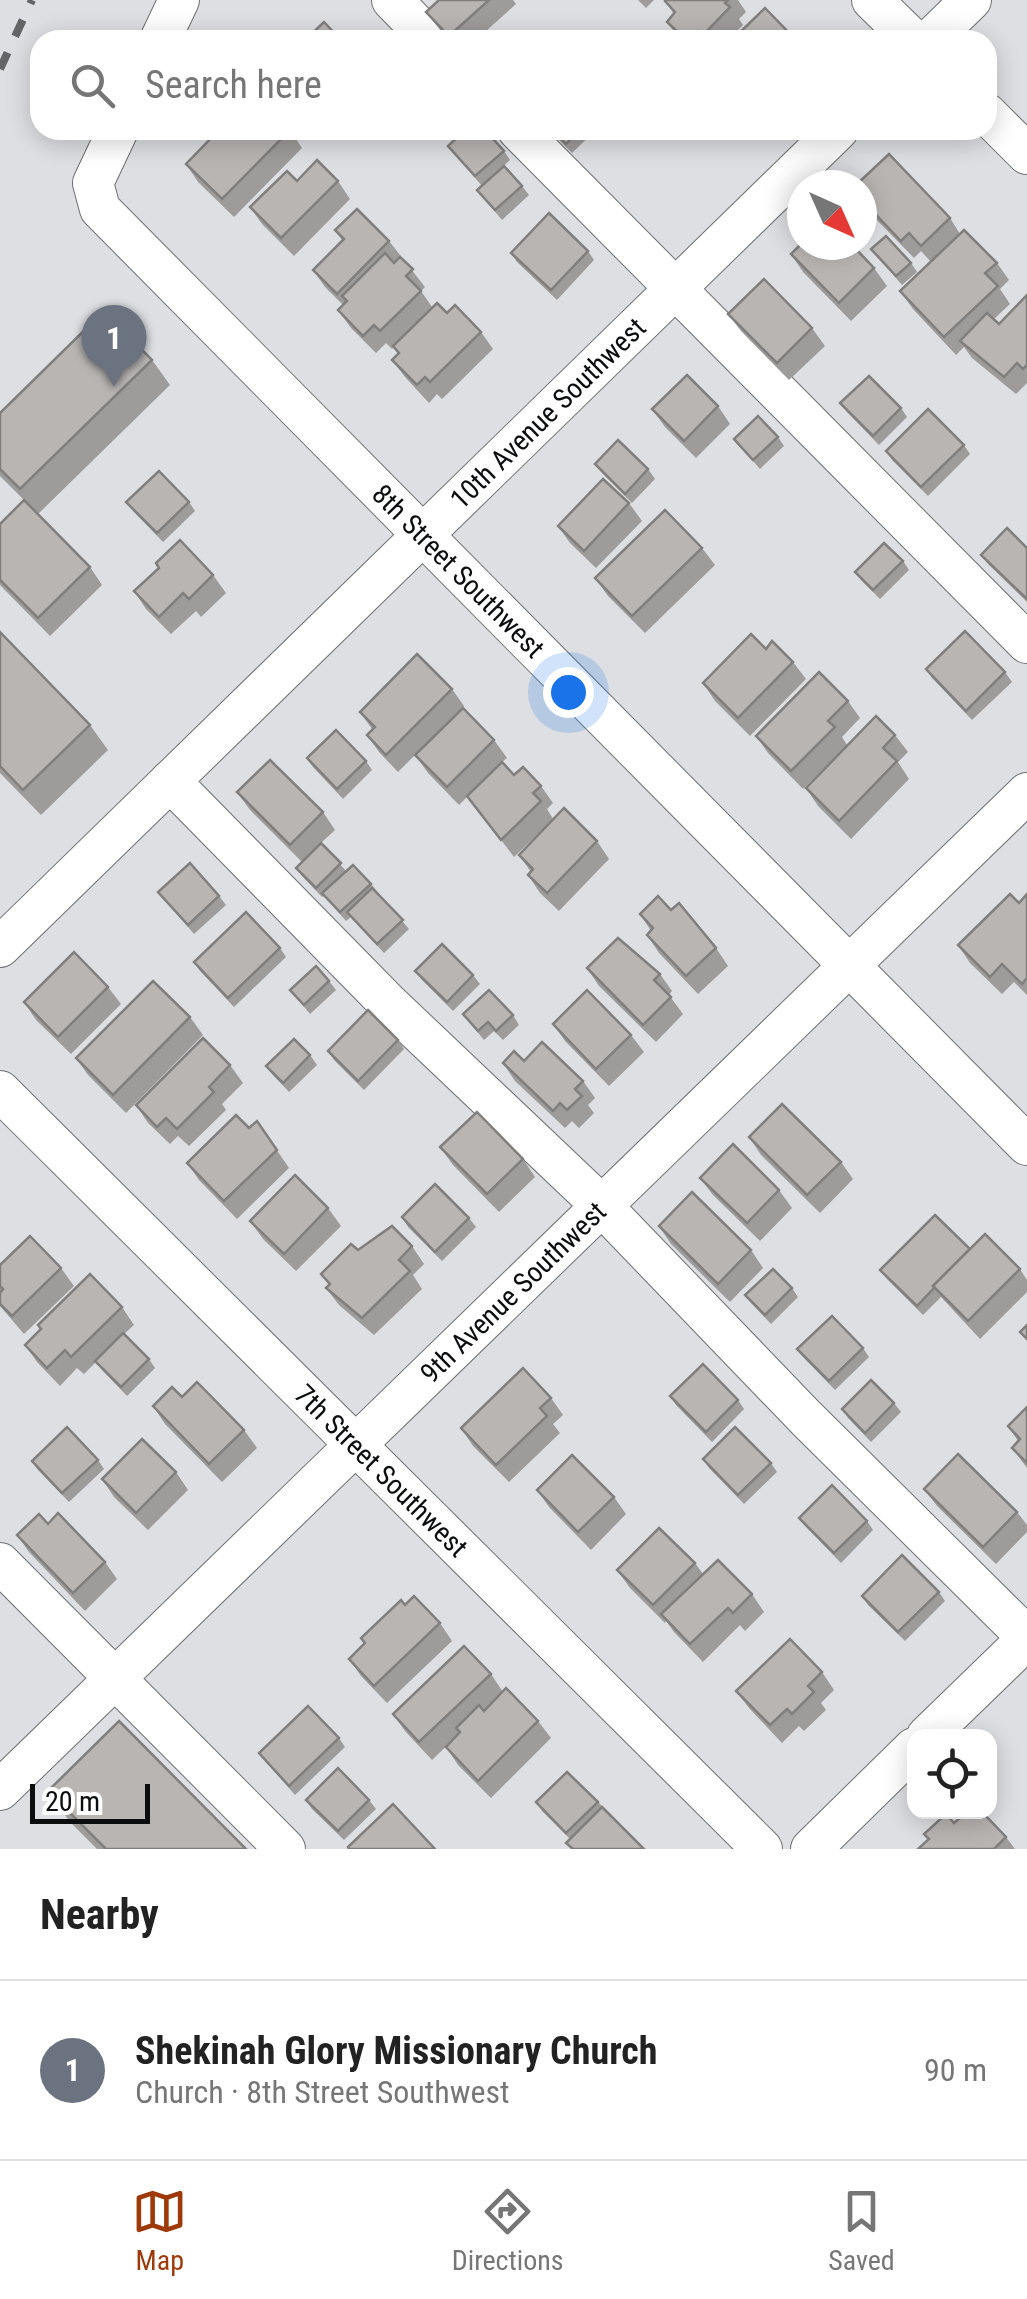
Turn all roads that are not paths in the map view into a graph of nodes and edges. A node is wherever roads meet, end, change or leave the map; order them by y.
1 (178, 0) edge
2 (392, 0) edge
3 (872, 0) edge
4 (971, 0) edge
5 (164, 30) edge
6 (421, 30) edge
7 (902, 30) edge
8 (940, 30) edge
9 (997, 124) edge
10 (113, 140) edge
11 (528, 140) edge
12 (828, 140) edge
13 (1027, 154) edge
14 (674, 290) junction
15 (421, 536) junction
16 (1027, 643) edge
17 (170, 781) junction
18 (1027, 793) edge
19 (0, 947) edge
20 (849, 965) junction
21 (0, 1092) edge
22 (1027, 1145) edge
23 (601, 1205) junction
24 (357, 1448) junction
25 (0, 1563) edge
26 (1027, 1638) edge
27 (115, 1678) junction
28 (934, 1729) edge
29 (907, 1755) edge
30 (0, 1790) edge
31 (285, 1849) edge
32 (762, 1849) edge
33 (811, 1849) edge

1 - 5 street
2 - 6 street
3 - 7 street
4 - 8 street
9 - 13 street
10 - 15 street, 8th Street Southwest
11 - 14 street
12 - 14 street, 10th Avenue Southwest
14 - 15 street, 10th Avenue Southwest
14 - 16 street
15 - 17 street, 10th Avenue Southwest
15 - 20 street, 8th Street Southwest
17 - 19 street, 10th Avenue Southwest
17 - 23 street
18 - 20 street, 9th Avenue Southwest
20 - 22 street, 8th Street Southwest
20 - 23 street, 9th Avenue Southwest
21 - 24 street, 7th Street Southwest
23 - 24 street, 9th Avenue Southwest
23 - 26 street
24 - 27 street, 9th Avenue Southwest
24 - 32 street, 7th Street Southwest
25 - 27 street
26 - 28 street
27 - 30 street, 9th Avenue Southwest
27 - 31 street
29 - 33 street

